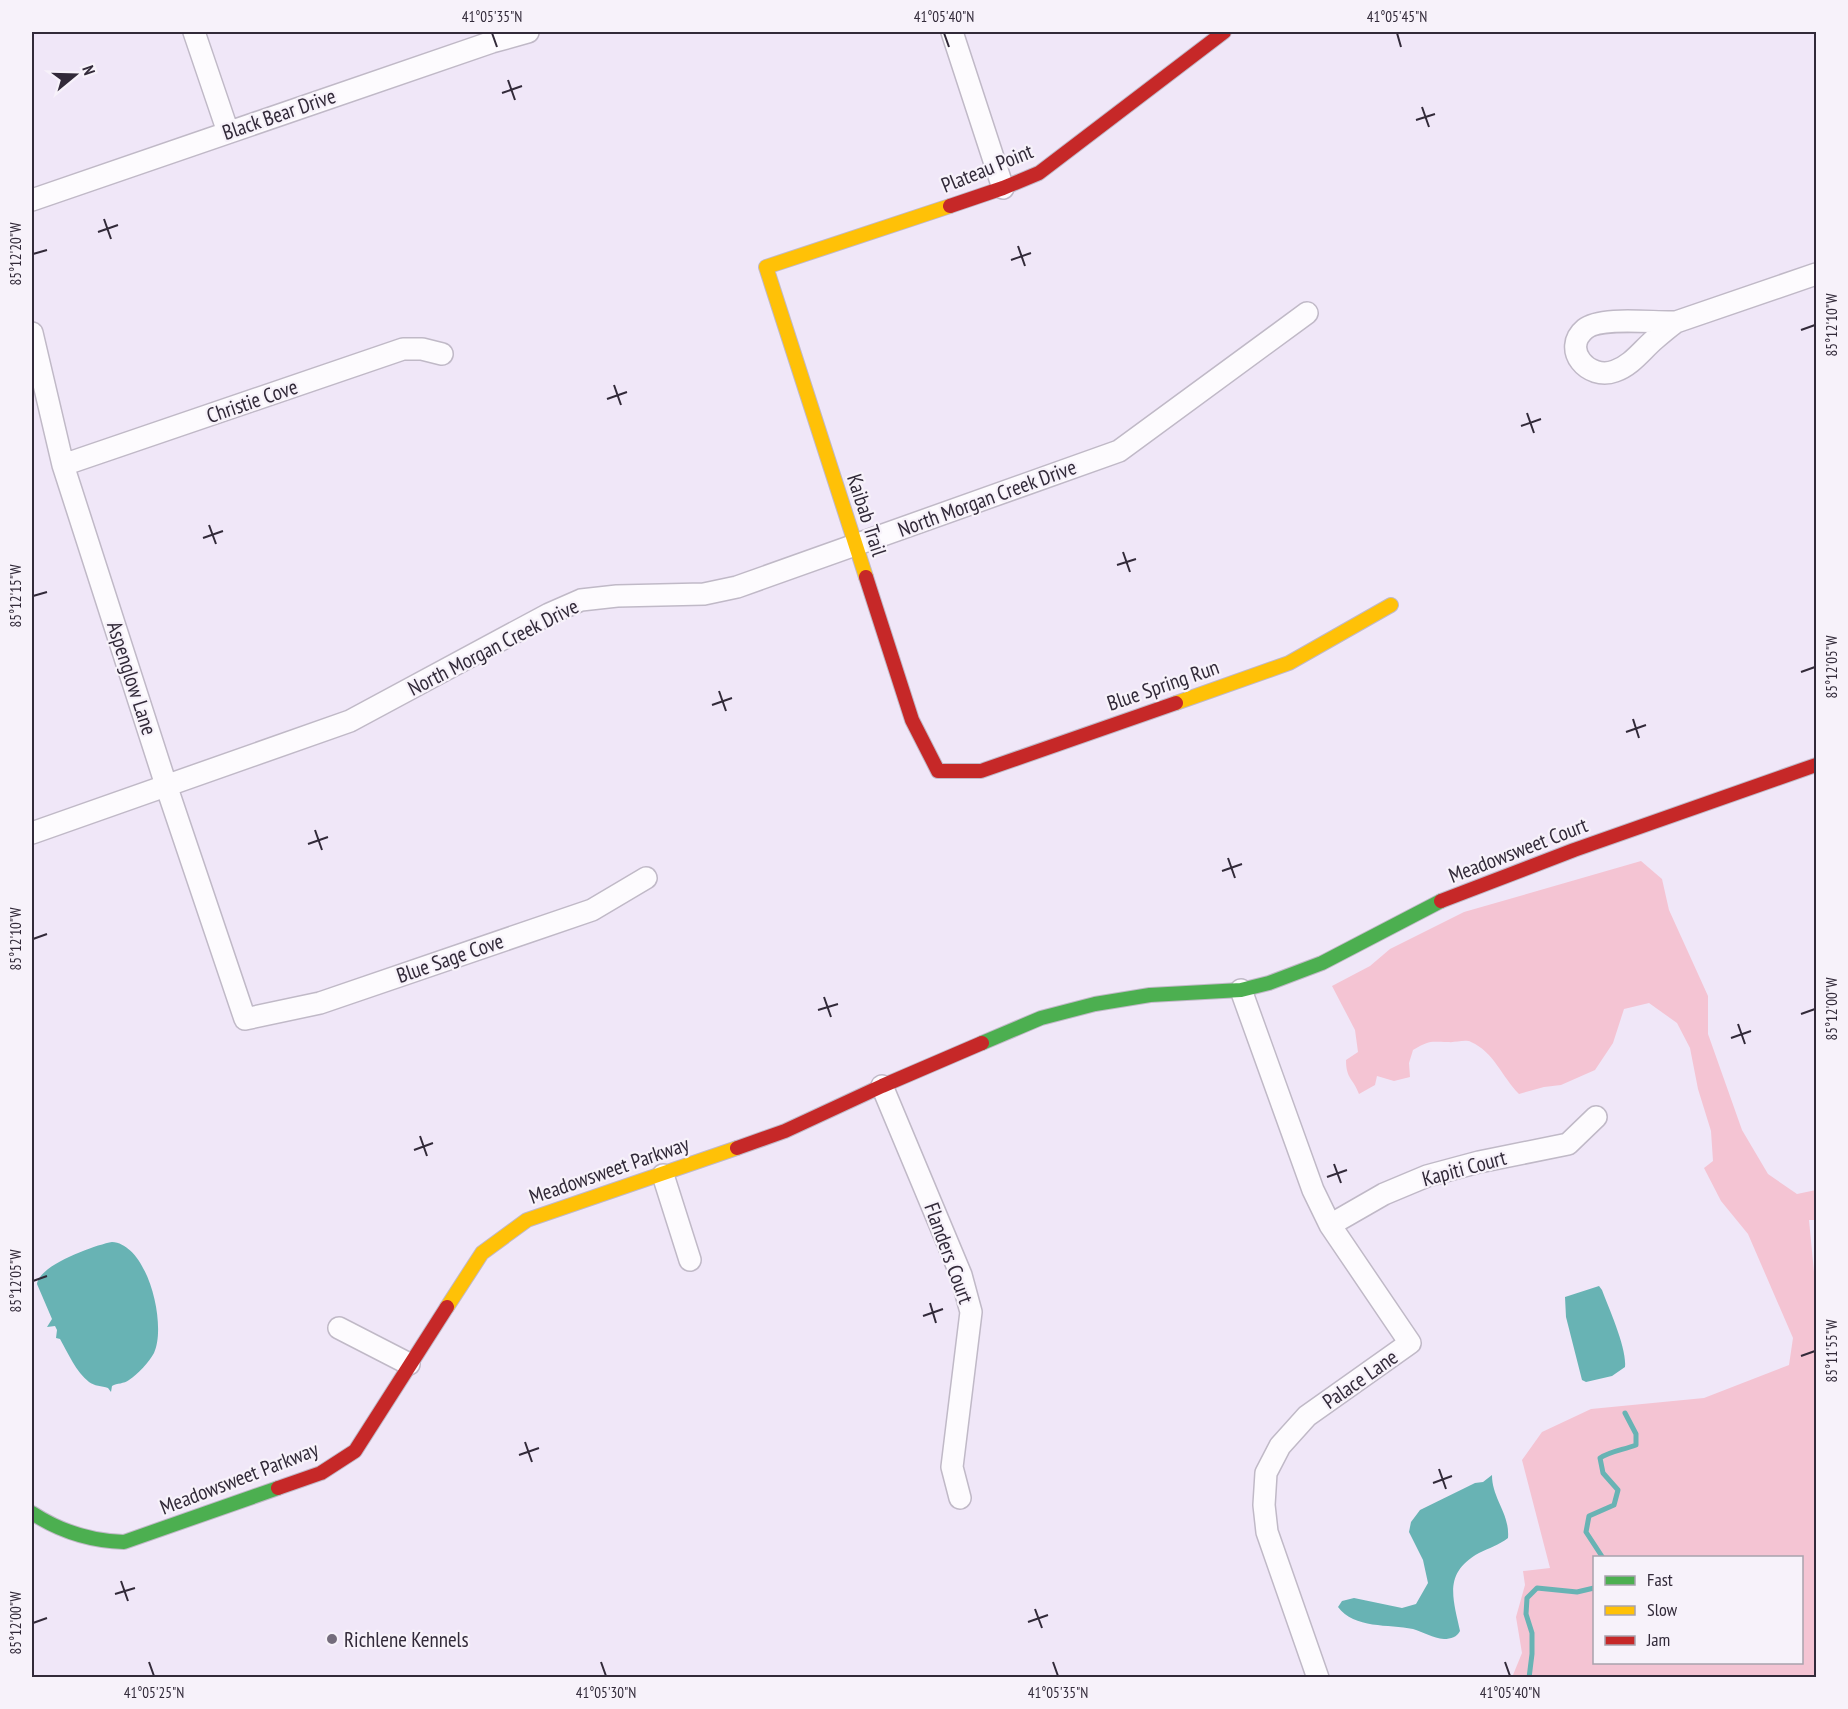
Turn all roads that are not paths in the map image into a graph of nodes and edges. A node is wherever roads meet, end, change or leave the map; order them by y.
1 (194, 32) edge
2 (528, 32) edge
3 (952, 32) edge
4 (1224, 32) edge
5 (228, 132) junction
6 (1003, 188) junction
7 (32, 200) edge
8 (766, 267) joint
9 (1816, 274) edge
10 (1307, 313) dead end
11 (1676, 322) dead end
12 (32, 333) edge
13 (442, 354) dead end
14 (63, 465) junction
15 (854, 546) junction
16 (1391, 604) dead end
17 (1816, 765) edge
18 (938, 771) joint
19 (166, 785) junction
20 (32, 833) edge
21 (646, 878) dead end
22 (1241, 990) junction
23 (245, 1019) joint
24 (882, 1086) junction
25 (1596, 1117) dead end
26 (663, 1175) junction
27 (1330, 1225) junction
28 (690, 1260) dead end
29 (339, 1328) dead end
30 (409, 1364) junction
31 (960, 1498) dead end
32 (32, 1514) edge
33 (1318, 1677) edge

1 - 5 street
2 - 5 street, Black Bear Drive
3 - 6 street
4 - 6 street, Plateau Point
5 - 7 street, Black Bear Drive
6 - 8 street, Plateau Point
8 - 15 street, Kaibab Trail
9 - 11 street
10 - 15 street, North Morgan Creek Drive
12 - 14 street, Aspenglow Lane
13 - 14 street, Christie Cove
14 - 19 street, Aspenglow Lane
15 - 18 street, Kaibab Trail
15 - 19 street, North Morgan Creek Drive
16 - 18 street, Blue Spring Run
17 - 22 street, Meadowsweet Court
19 - 20 street, North Morgan Creek Drive
19 - 23 street, Aspenglow Lane
21 - 23 street, Blue Sage Cove
22 - 24 street, Meadowsweet Parkway
22 - 27 street, Palace Lane
24 - 26 street, Meadowsweet Parkway
24 - 31 street, Flanders Court
25 - 27 street, Kapiti Court
26 - 28 street
26 - 30 street, Meadowsweet Parkway
27 - 33 street, Palace Lane
29 - 30 street
30 - 32 street, Meadowsweet Parkway

